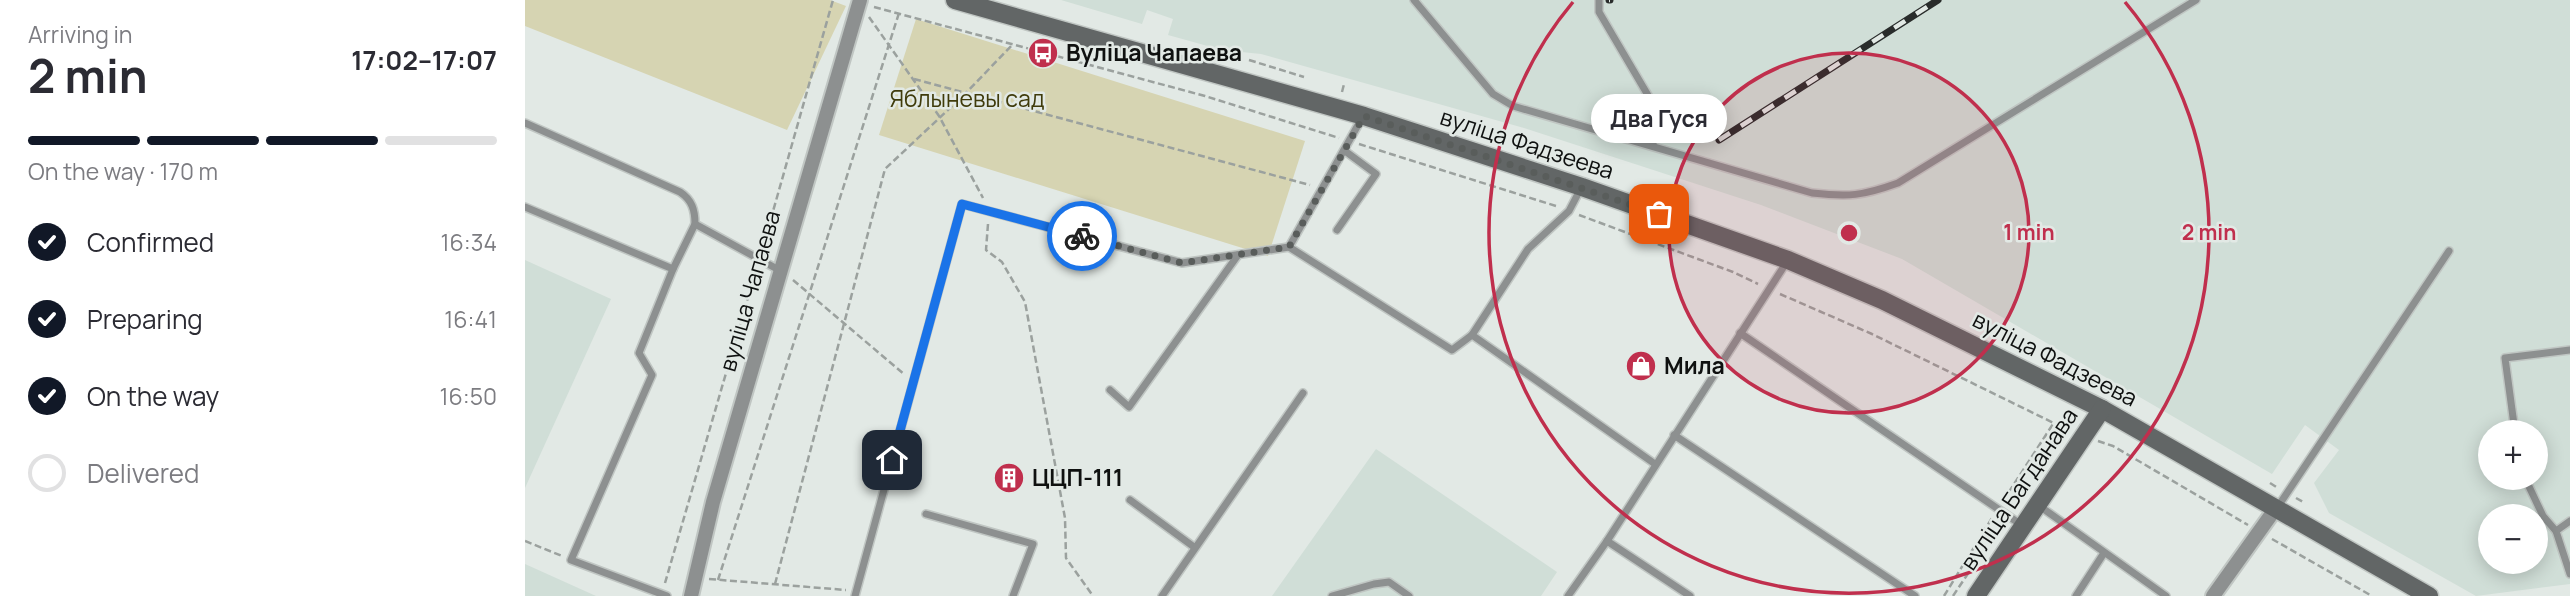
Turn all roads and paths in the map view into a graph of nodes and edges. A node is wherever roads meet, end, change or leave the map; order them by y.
1 (833, 0) edge
2 (955, 0) edge
3 (1414, 0) edge
4 (1599, 0) edge
5 (2196, 0) edge
6 (860, 1) edge
7 (899, 13) junction
8 (889, 44) junction
9 (1013, 44) junction
10 (1249, 60) dead end
11 (1304, 78) dead end
12 (914, 79) junction
13 (1345, 84) dead end
14 (1342, 92) dead end
15 (966, 93) junction
16 (939, 116) junction
17 (1364, 116) junction
18 (525, 123) edge
19 (1331, 124) dead end
20 (1328, 134) junction
21 (1351, 141) junction
22 (1653, 146) junction
23 (1345, 151) junction
24 (1581, 187) junction
25 (1323, 189) junction
26 (525, 207) edge
27 (990, 211) junction
28 (1569, 211) junction
29 (695, 224) junction
30 (1337, 230) dead end
31 (1289, 247) junction
32 (2449, 251) dead end
33 (1239, 255) junction
34 (759, 258) junction
35 (1788, 260) junction
36 (673, 269) junction
37 (779, 270) junction
38 (1770, 290) junction
39 (809, 293) junction
40 (1740, 334) junction
41 (1472, 335) junction
42 (2570, 350) edge
43 (913, 382) junction
44 (1109, 390) dead end
45 (1303, 393) dead end
46 (2102, 409) junction
47 (2513, 420) edge
48 (2073, 432) dead end
49 (1674, 435) junction
50 (2097, 440) dead end
51 (1655, 464) junction
52 (2531, 490) edge
53 (1130, 500) dead end
54 (2037, 505) junction
55 (2276, 508) junction
56 (926, 514) dead end
57 (2570, 521) edge
58 (2023, 526) junction
59 (2556, 531) junction
60 (2259, 532) junction
61 (525, 541) edge
62 (1607, 541) junction
63 (1194, 547) junction
64 (2104, 552) junction
65 (571, 560) junction
66 (1969, 572) dead end
67 (2570, 574) edge
68 (667, 576) junction
69 (675, 577) dead end
70 (705, 579) dead end
71 (718, 580) junction
72 (775, 584) junction
73 (855, 593) edge
74 (662, 595) edge
75 (1955, 595) edge
76 (667, 596) edge
77 (691, 596) edge
78 (1013, 596) edge
79 (1093, 596) edge
80 (1162, 596) edge
81 (1332, 596) edge
82 (1409, 596) edge
83 (1568, 596) edge
84 (1690, 596) edge
85 (1915, 596) edge
86 (1976, 596) edge
87 (2076, 596) edge
88 (2165, 596) edge
89 (2213, 596) edge
90 (2372, 596) edge
91 (2429, 596) edge

1 - 34 path
2 - 17 street, вуліца Фадзеева
3 - 22 lane
4 - 22 lane
5 - 22 lane
6 - 7 path
6 - 8 path
6 - 37 street, вуліца Чапаева
7 - 8 path
7 - 9 path
8 - 12 path
8 - 39 path
9 - 15 path
9 - 20 path
10 - 11 path
12 - 15 path
12 - 16 path
13 - 14 path
15 - 16 path
15 - 25 path
16 - 27 path
16 - 72 path
17 - 21 lane
17 - 24 street, вуліца Фадзеева
18 - 29 lane
19 - 20 path
20 - 21 path
21 - 23 lane
21 - 28 path
23 - 25 lane
23 - 30 lane
24 - 28 lane
24 - 35 street, вуліца Фадзеева
25 - 31 lane
26 - 36 lane
27 - 33 lane
27 - 43 lane
27 - 79 path
28 - 38 path
28 - 41 lane
29 - 34 lane
29 - 36 lane
31 - 33 lane
31 - 41 lane
32 - 55 lane
33 - 44 lane
34 - 37 lane
34 - 68 path
35 - 38 lane
35 - 46 street, вуліца Фадзеева
36 - 65 lane
37 - 39 path
37 - 77 street, вуліца Чапаева
38 - 40 lane
38 - 48 path
39 - 43 path
39 - 71 path
40 - 49 lane
40 - 58 lane
41 - 51 lane
42 - 47 lane
43 - 73 lane
45 - 63 lane
46 - 54 street, вуліца Багданава
46 - 55 street, вуліца Фадзеева
49 - 51 lane
49 - 85 lane
50 - 60 path
51 - 62 lane
52 - 59 lane
53 - 63 lane
54 - 58 street, вуліца Багданава
54 - 64 lane
55 - 60 street
55 - 91 street, вуліца Фадзеева
56 - 78 lane
57 - 59 lane
58 - 86 street, вуліца Багданава
59 - 67 lane
60 - 89 street
60 - 90 path
61 - 65 path
62 - 83 lane
62 - 84 lane
63 - 80 lane
64 - 87 lane
64 - 88 lane
65 - 74 lane
66 - 75 path
68 - 69 path
68 - 74 path
70 - 71 path
71 - 72 path
72 - 73 path
74 - 76 lane
81 - 82 lane

